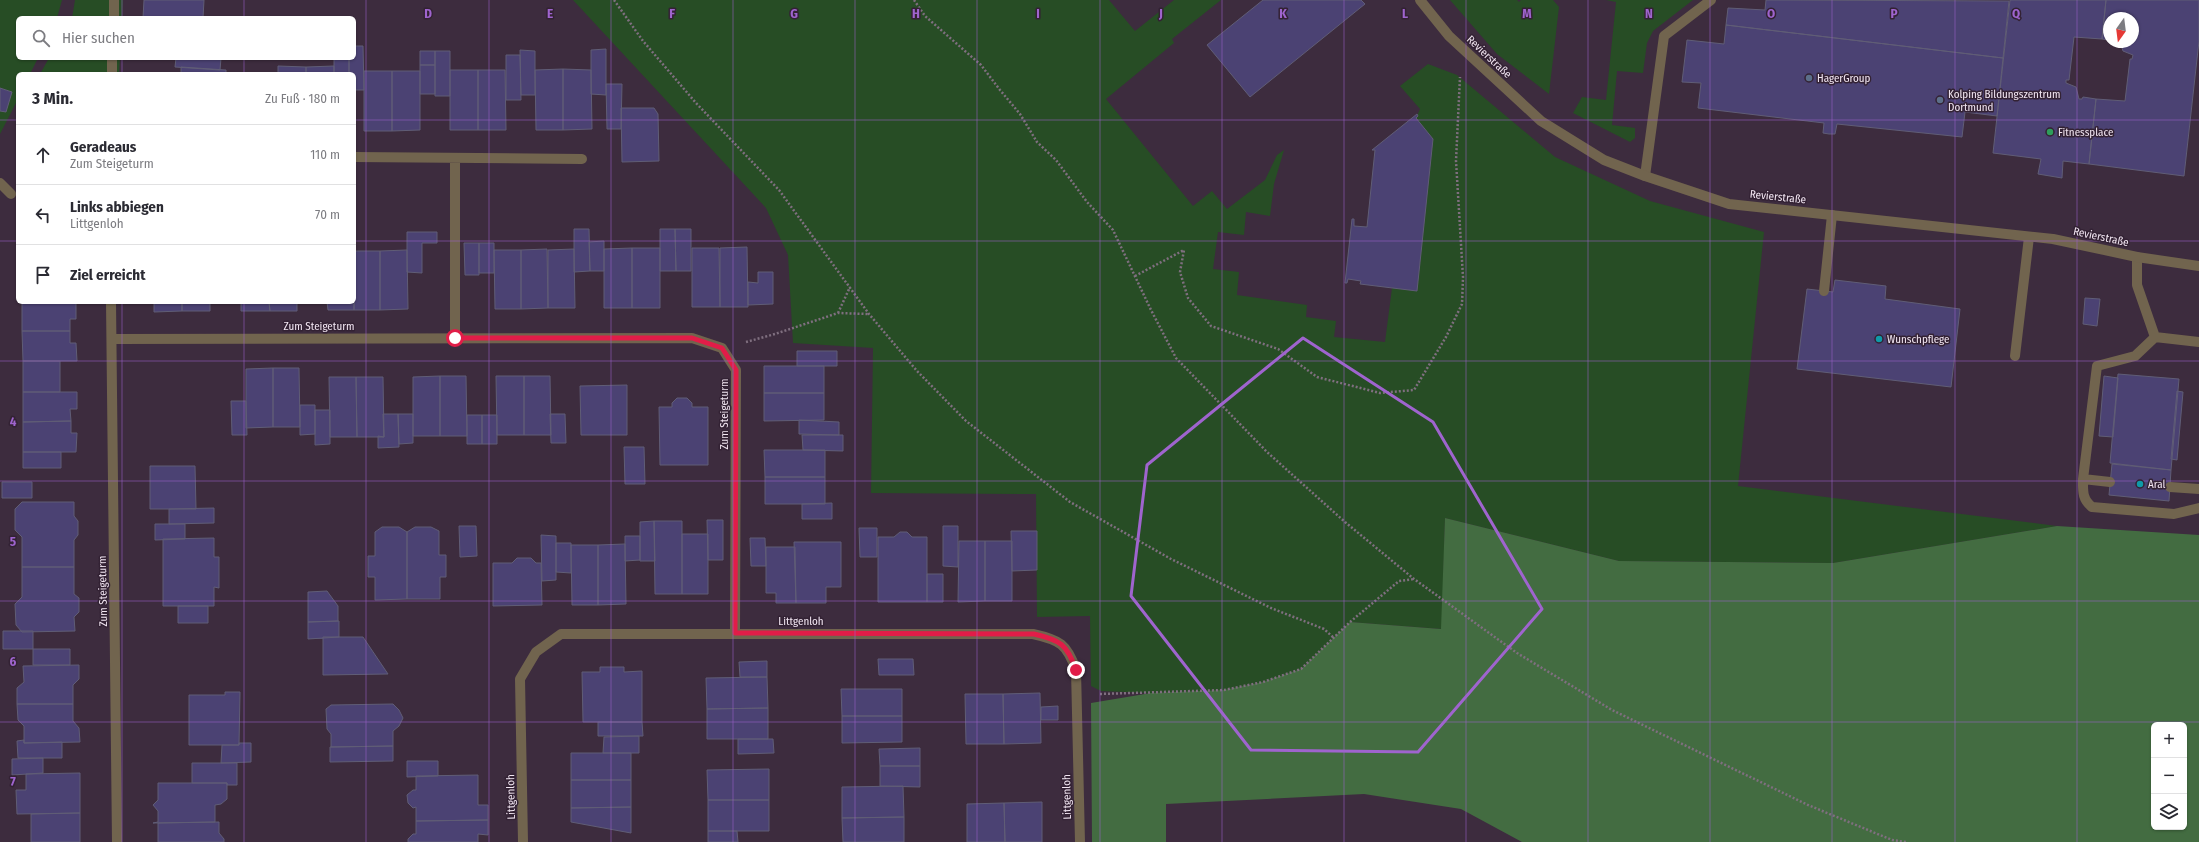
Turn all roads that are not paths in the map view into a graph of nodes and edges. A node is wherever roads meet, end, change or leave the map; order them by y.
1 (114, 0) edge
2 (1420, 0) edge
3 (1711, 0) edge
4 (114, 16) edge
5 (112, 60) edge
6 (112, 72) edge
7 (356, 157) edge
8 (455, 159) junction
9 (582, 159) dead end
10 (1645, 176) junction
11 (0, 183) edge
12 (12, 194) dead end
13 (1832, 215) junction
14 (2029, 237) junction
15 (2137, 257) junction
16 (2199, 266) edge
17 (1824, 291) dead end
18 (111, 304) edge
19 (2155, 337) junction
20 (455, 338) junction
21 (112, 339) junction
22 (2199, 342) edge
23 (2015, 356) dead end
24 (2083, 479) junction
25 (2110, 482) dead end
26 (2170, 487) dead end
27 (2199, 489) edge
28 (2199, 508) edge
29 (735, 633) junction
30 (117, 842) edge
31 (524, 842) edge
32 (1080, 842) edge

1 - 4 street
2 - 10 street, Revierstraße
3 - 10 street
5 - 6 street
7 - 8 street
8 - 9 street
8 - 20 street
10 - 13 street, Revierstraße
11 - 12 street
13 - 14 street, Revierstraße
13 - 17 street
14 - 15 street, Revierstraße
14 - 23 street
15 - 16 street, Revierstraße
15 - 19 street
18 - 21 street, Zum Steigeturm
19 - 22 street
19 - 24 street
20 - 21 street, Zum Steigeturm
20 - 29 street, Zum Steigeturm
21 - 30 street, Zum Steigeturm
24 - 25 street
24 - 28 street
26 - 27 street
29 - 31 street, Littgenloh
29 - 32 street, Littgenloh

